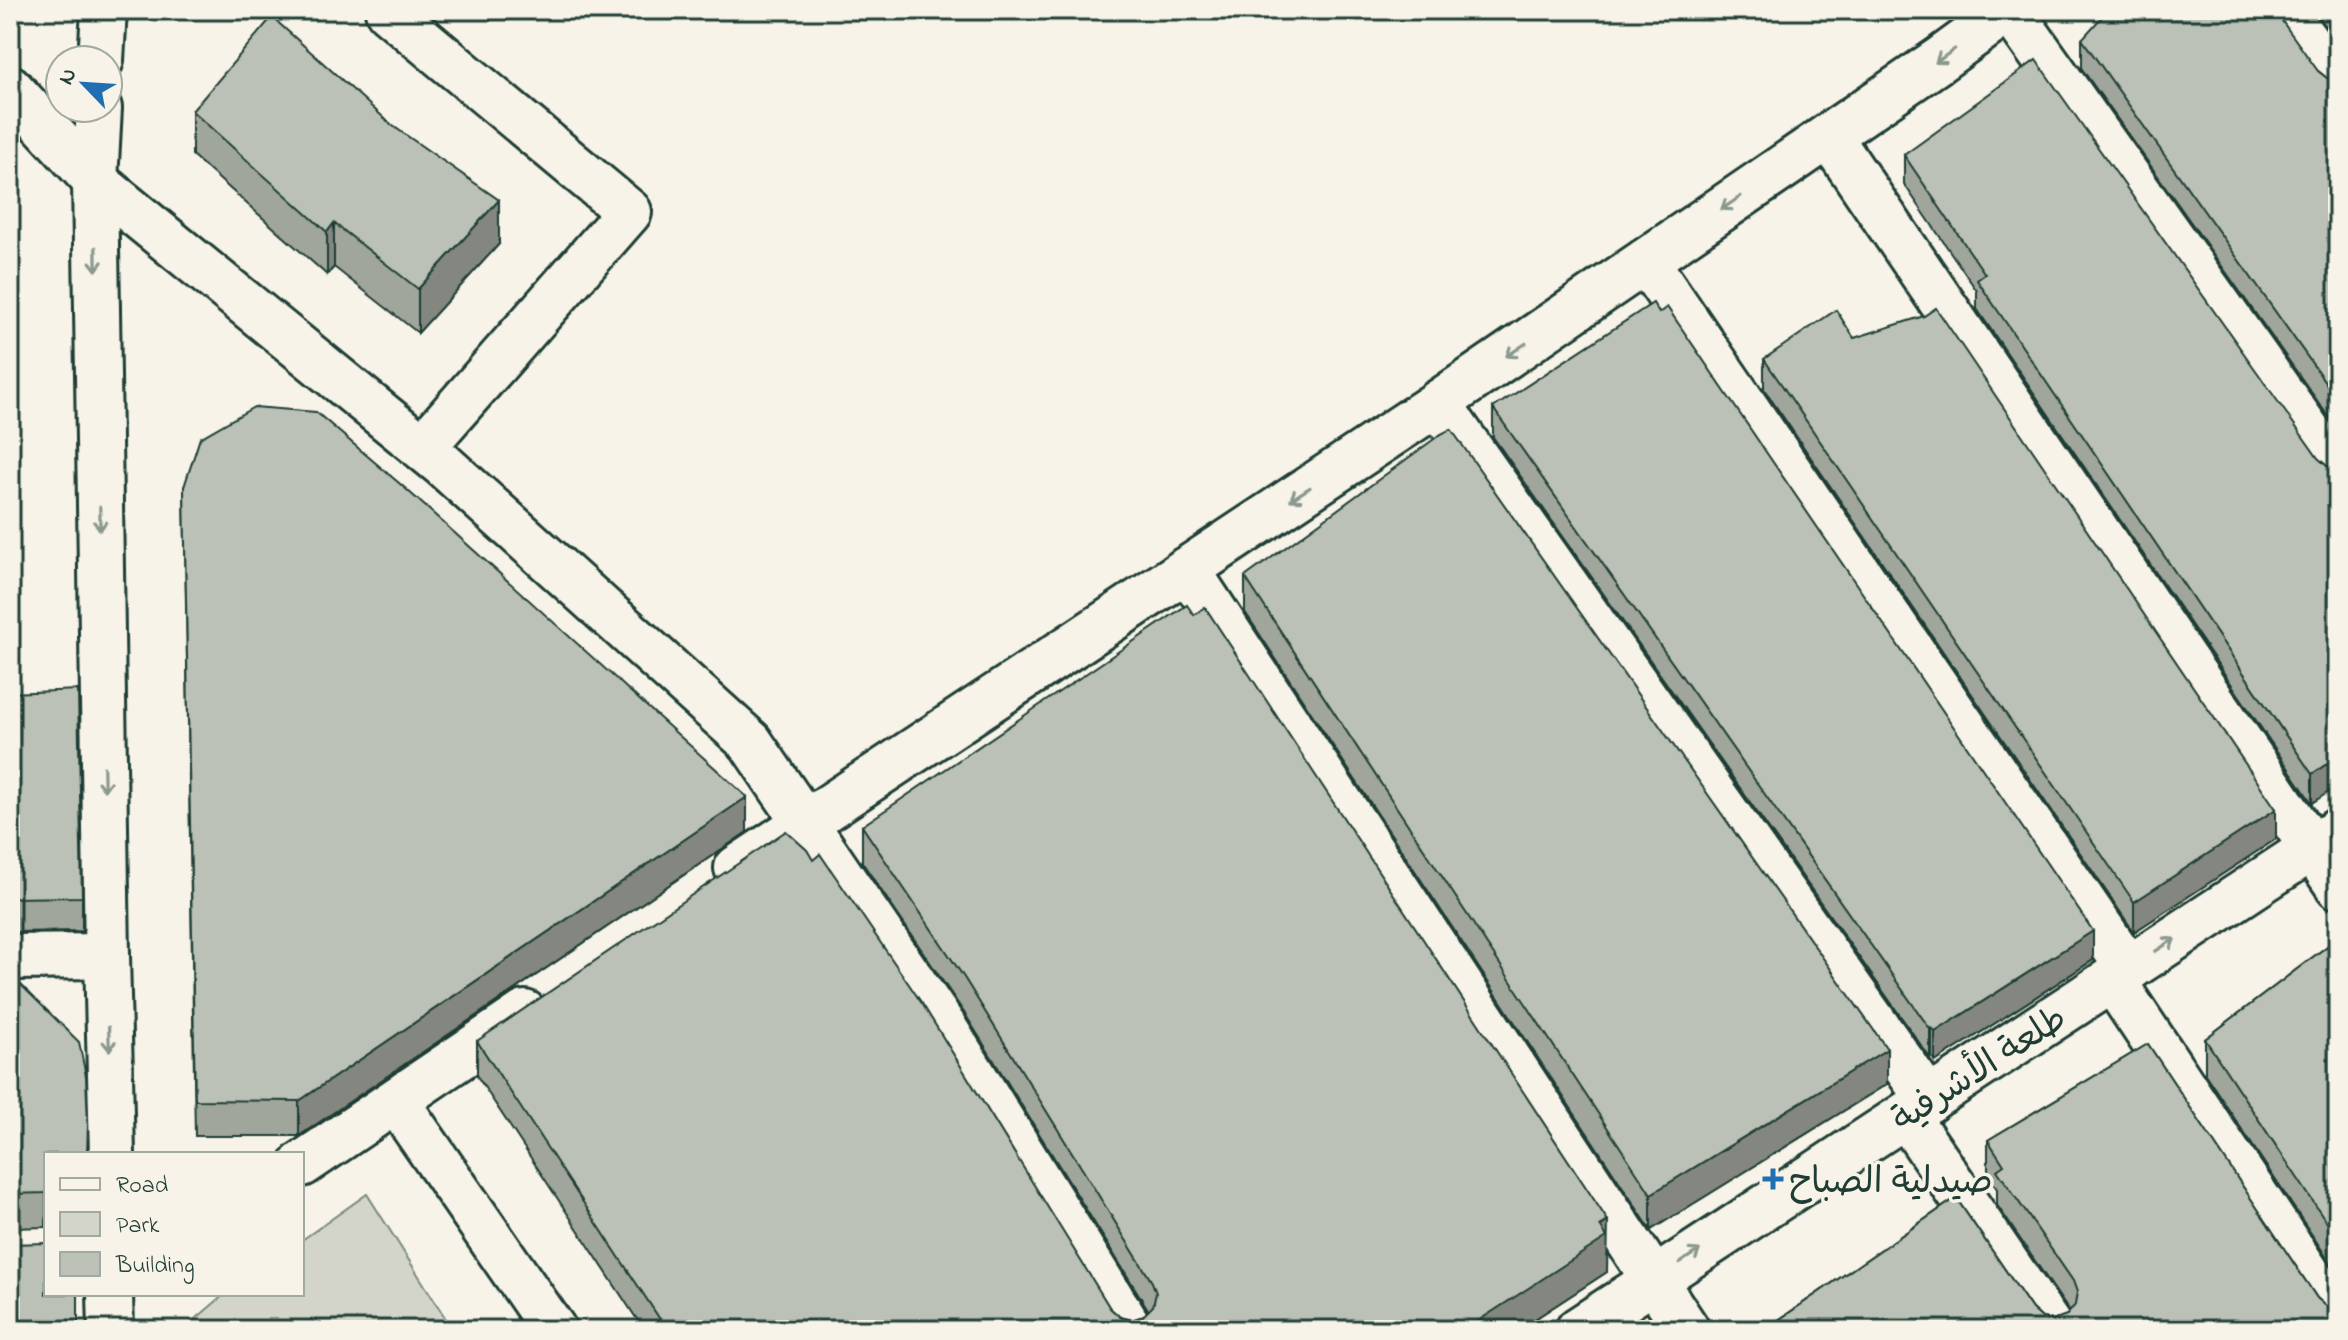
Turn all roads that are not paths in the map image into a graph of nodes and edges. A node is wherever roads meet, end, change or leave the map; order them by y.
1 (104, 10) edge
2 (2009, 10) edge
3 (2283, 10) edge
4 (388, 11) edge
5 (102, 44) edge
6 (2338, 85) edge
7 (10, 88) edge
8 (98, 124) edge
9 (1829, 136) junction
10 (95, 181) junction
11 (1646, 261) junction
12 (1438, 403) junction
13 (423, 447) junction
14 (2338, 473) edge
15 (1187, 569) junction
16 (805, 823) junction
17 (2326, 839) edge
18 (2338, 886) edge
19 (699, 894) edge
20 (107, 956) junction
21 (10, 957) edge
22 (2120, 974) junction
23 (554, 993) edge
24 (396, 1101) junction
25 (1918, 1108) junction
26 (112, 1152) edge
27 (304, 1163) edge
28 (1654, 1280) junction
29 (110, 1296) edge
30 (2338, 1319) edge
31 (111, 1330) edge
32 (554, 1330) edge
33 (1131, 1330) edge
34 (1578, 1330) edge
35 (1687, 1330) edge
36 (2052, 1330) edge

1 - 5 street
2 -> 9 street
2 - 14 street
3 - 6 street
4 - 13 street
7 - 10 street
8 - 10 street
9 -> 11 street
9 - 17 street
10 - 13 street
10 -> 20 street
11 -> 12 street
11 - 22 street
12 -> 15 street
12 - 25 street
13 - 16 street
15 - 16 street
15 - 28 street
16 - 19 street
16 - 33 street
17 - 18 street
22 -> 17 street, طلعة الأشرفية
20 - 21 street
20 -> 26 street
22 - 25 street, طلعة الأشرفية
22 - 30 street
23 - 24 street
24 - 27 street
24 - 32 street
28 -> 25 street, طلعة الأشرفية
25 - 36 street
28 - 34 street, طلعة الأشرفية
28 - 35 street
29 - 31 street

